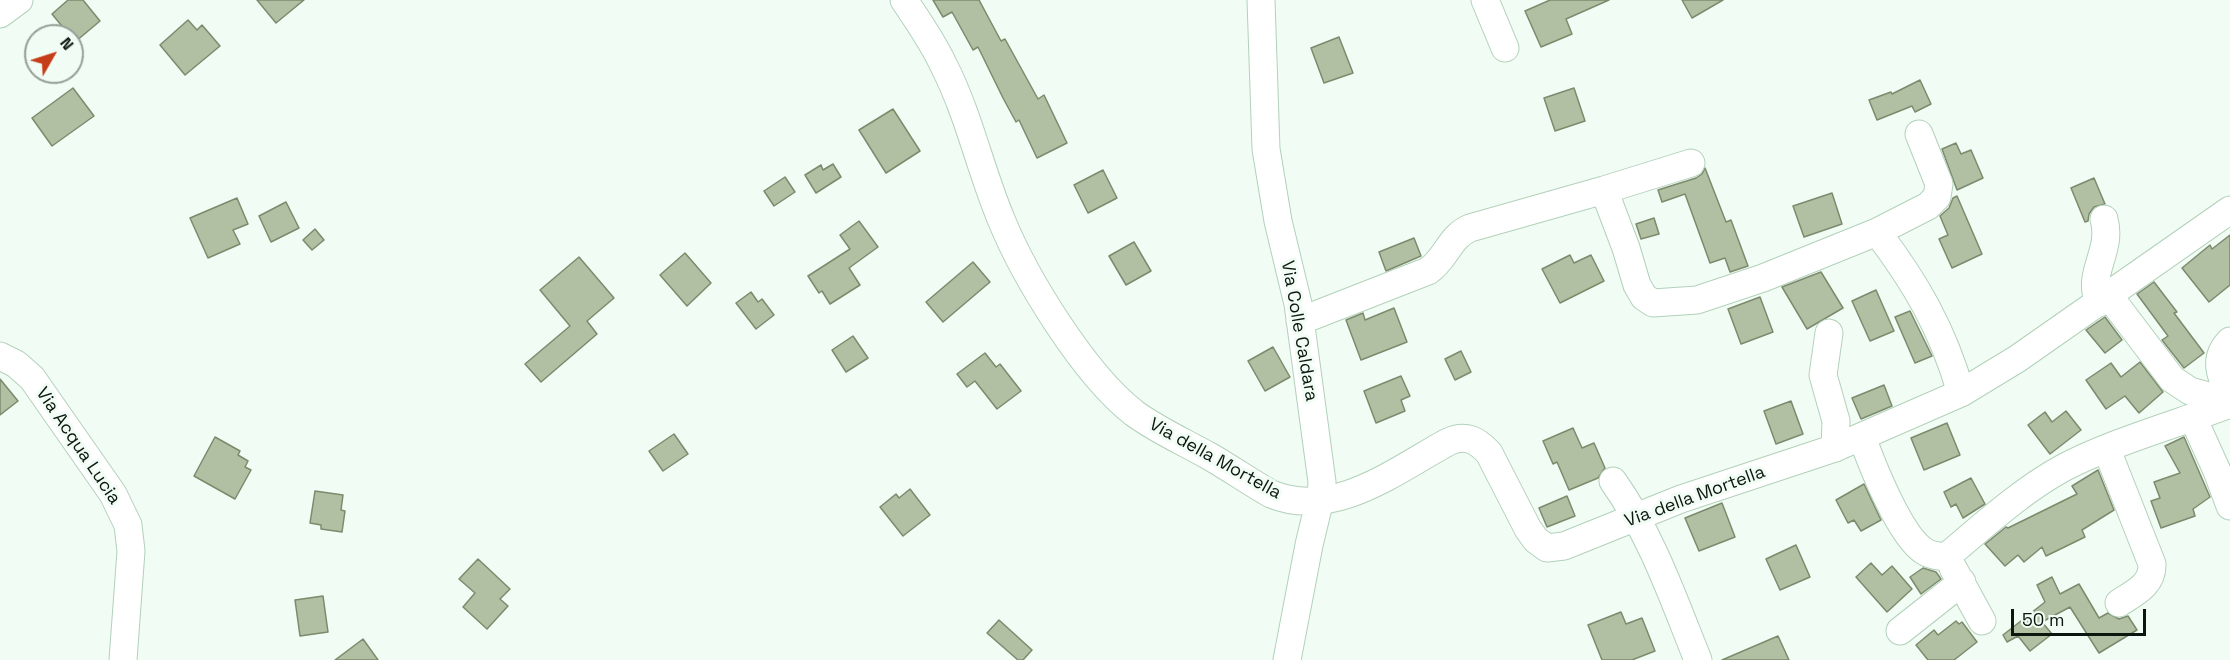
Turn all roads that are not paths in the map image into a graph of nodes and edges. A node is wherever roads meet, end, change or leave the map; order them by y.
1 (19, 0) edge
2 (904, 0) edge
3 (1261, 0) edge
4 (1485, 0) edge
5 (0, 14) edge
6 (1505, 48) dead end
7 (1919, 134) dead end
8 (1691, 163) dead end
9 (1604, 190) junction
10 (2230, 210) edge
11 (2104, 219) dead end
12 (1877, 232) junction
13 (2104, 299) junction
14 (1300, 321) junction
15 (1829, 333) dead end
16 (2230, 341) edge
17 (0, 356) edge
18 (1961, 393) junction
19 (2230, 397) edge
20 (2230, 403) edge
21 (2193, 418) junction
22 (1862, 437) junction
23 (1835, 448) junction
24 (2107, 450) junction
25 (1613, 481) dead end
26 (1320, 499) junction
27 (2230, 506) edge
28 (1637, 517) junction
29 (1946, 557) junction
30 (1962, 582) junction
31 (2118, 603) dead end
32 (1982, 621) dead end
33 (1900, 631) dead end
34 (123, 660) edge
35 (1287, 660) edge
36 (1698, 660) edge

1 - 5 street
2 - 26 street, Via della Mortella
3 - 14 street, Via Colle Caldara
4 - 6 street
7 - 12 street
8 - 9 street
9 - 12 street
9 - 14 street
10 - 13 street, Via della Mortella
11 - 13 street
12 - 18 street
13 - 18 street, Via della Mortella
13 - 20 street
14 - 26 street, Via Colle Caldara
15 - 23 street
16 - 19 street
17 - 34 street, Via Acqua Lucia
18 - 22 street, Via della Mortella
20 - 21 street
21 - 24 street
21 - 27 street
22 - 23 street, Via della Mortella
22 - 29 street
23 - 28 street, Via della Mortella
24 - 29 street
24 - 31 street
25 - 28 street
26 - 28 street, Via della Mortella
26 - 35 street, Via Colle Caldara
28 - 36 street
29 - 30 street
30 - 32 street
30 - 33 street

